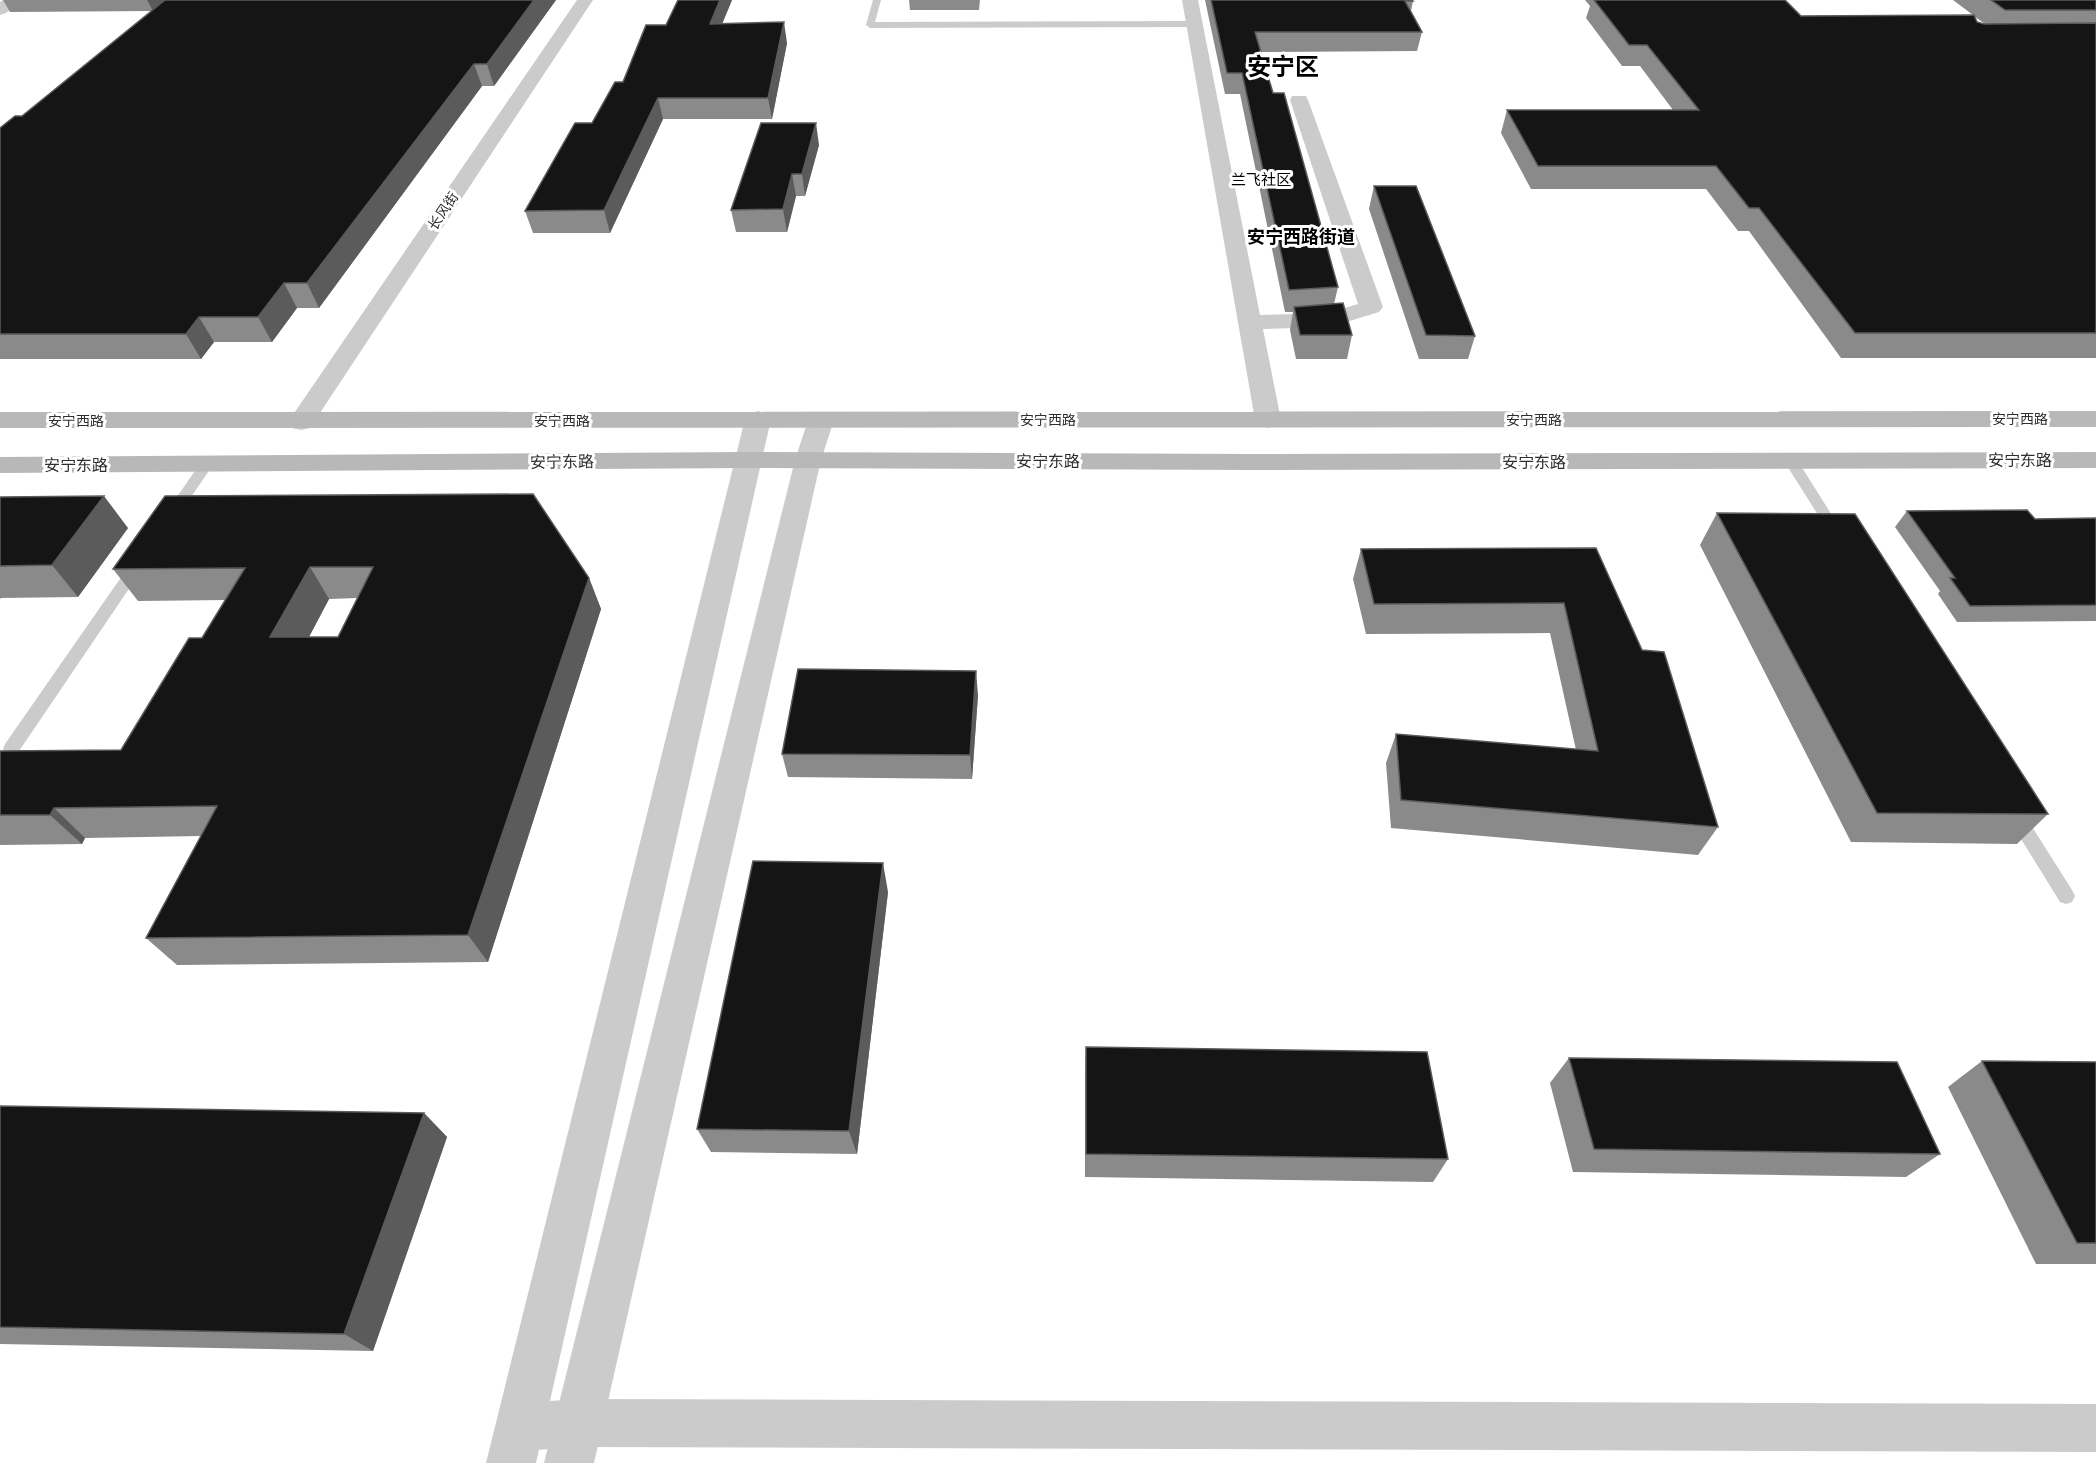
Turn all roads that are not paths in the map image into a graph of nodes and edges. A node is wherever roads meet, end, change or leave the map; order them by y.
1 (14, 0) edge
2 (585, 0) edge
3 (877, 0) edge
4 (1190, 0) edge
5 (0, 10) edge
6 (1194, 24) junction
7 (1299, 100) dead end
8 (1250, 322) junction
9 (2096, 419) edge
10 (0, 420) edge
11 (618, 420) junction
12 (758, 420) junction
13 (821, 420) junction
14 (940, 420) junction
15 (1268, 420) junction
16 (301, 422) junction
17 (748, 460) junction
18 (808, 460) junction
19 (2096, 460) edge
20 (598, 461) junction
21 (934, 461) junction
22 (1791, 461) junction
23 (0, 465) edge
24 (206, 465) junction
25 (166, 524) edge
26 (1842, 542) edge
27 (146, 553) edge
28 (11, 749) edge
29 (2008, 805) edge
30 (2066, 896) dead end
31 (2096, 1428) edge
32 (574, 1443) edge
33 (516, 1445) edge

1 - 5 street
2 - 16 street, 长风街
3 - 6 lane
4 - 6 street
6 - 8 street
7 - 8 street
8 - 15 street
9 - 15 main road, 安宁西路
10 - 16 main road, 安宁西路
11 - 12 main road, 安宁西路
11 - 16 main road, 安宁西路
11 - 20 main road
12 - 13 main road, 安宁西路
12 - 17 street
13 - 14 main road, 安宁西路
13 - 18 street
14 - 15 main road, 安宁西路
14 - 21 main road
17 - 18 main road, 安宁东路
17 - 20 main road, 安宁东路
17 - 33 street
18 - 21 main road, 安宁东路
18 - 32 street
19 - 22 main road, 安宁东路
20 - 24 main road, 安宁东路
21 - 22 main road, 安宁东路
22 - 26 lane
23 - 24 main road, 安宁东路
24 - 25 lane
27 - 28 lane
29 - 30 lane
31 - 32 street
32 - 33 street

